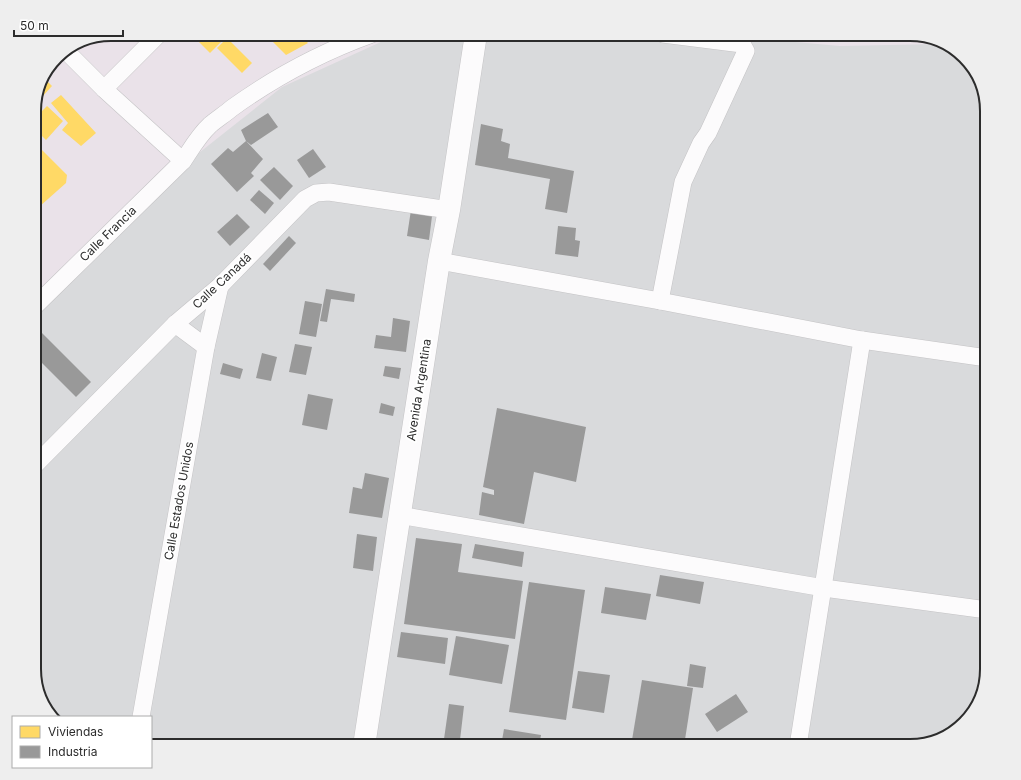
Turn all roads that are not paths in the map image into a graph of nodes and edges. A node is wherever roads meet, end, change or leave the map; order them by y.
1 (152, 41) edge
2 (356, 41) edge
3 (475, 41) edge
4 (718, 41) edge
5 (70, 55) edge
6 (104, 89) junction
7 (197, 139) junction
8 (163, 144) junction
9 (183, 162) junction
10 (449, 210) junction
11 (439, 261) junction
12 (220, 286) junction
13 (41, 300) edge
14 (660, 301) junction
15 (175, 324) junction
16 (862, 340) junction
17 (206, 347) junction
18 (980, 357) edge
19 (41, 459) edge
20 (399, 515) junction
21 (824, 588) junction
22 (980, 609) edge
23 (141, 716) edge
24 (365, 739) edge
25 (799, 739) edge

1 - 6 street
2 - 7 street, Calle Francia
3 - 10 street, Avenida Argentina
4 - 14 street
5 - 6 street
6 - 8 street
7 - 8 street
7 - 9 street, Calle Francia
8 - 9 street
9 - 13 street, Calle Francia
10 - 11 street, Avenida Argentina
10 - 12 street, Calle Canadá
11 - 14 street
11 - 20 street, Avenida Argentina
12 - 15 street, Calle Canadá
12 - 17 street, Calle Estados Unidos
14 - 16 street
15 - 17 street
15 - 19 street, Calle Canadá
16 - 18 street
16 - 21 street
17 - 23 street, Calle Estados Unidos
20 - 21 street
20 - 24 street, Avenida Argentina
21 - 22 street
21 - 25 street

